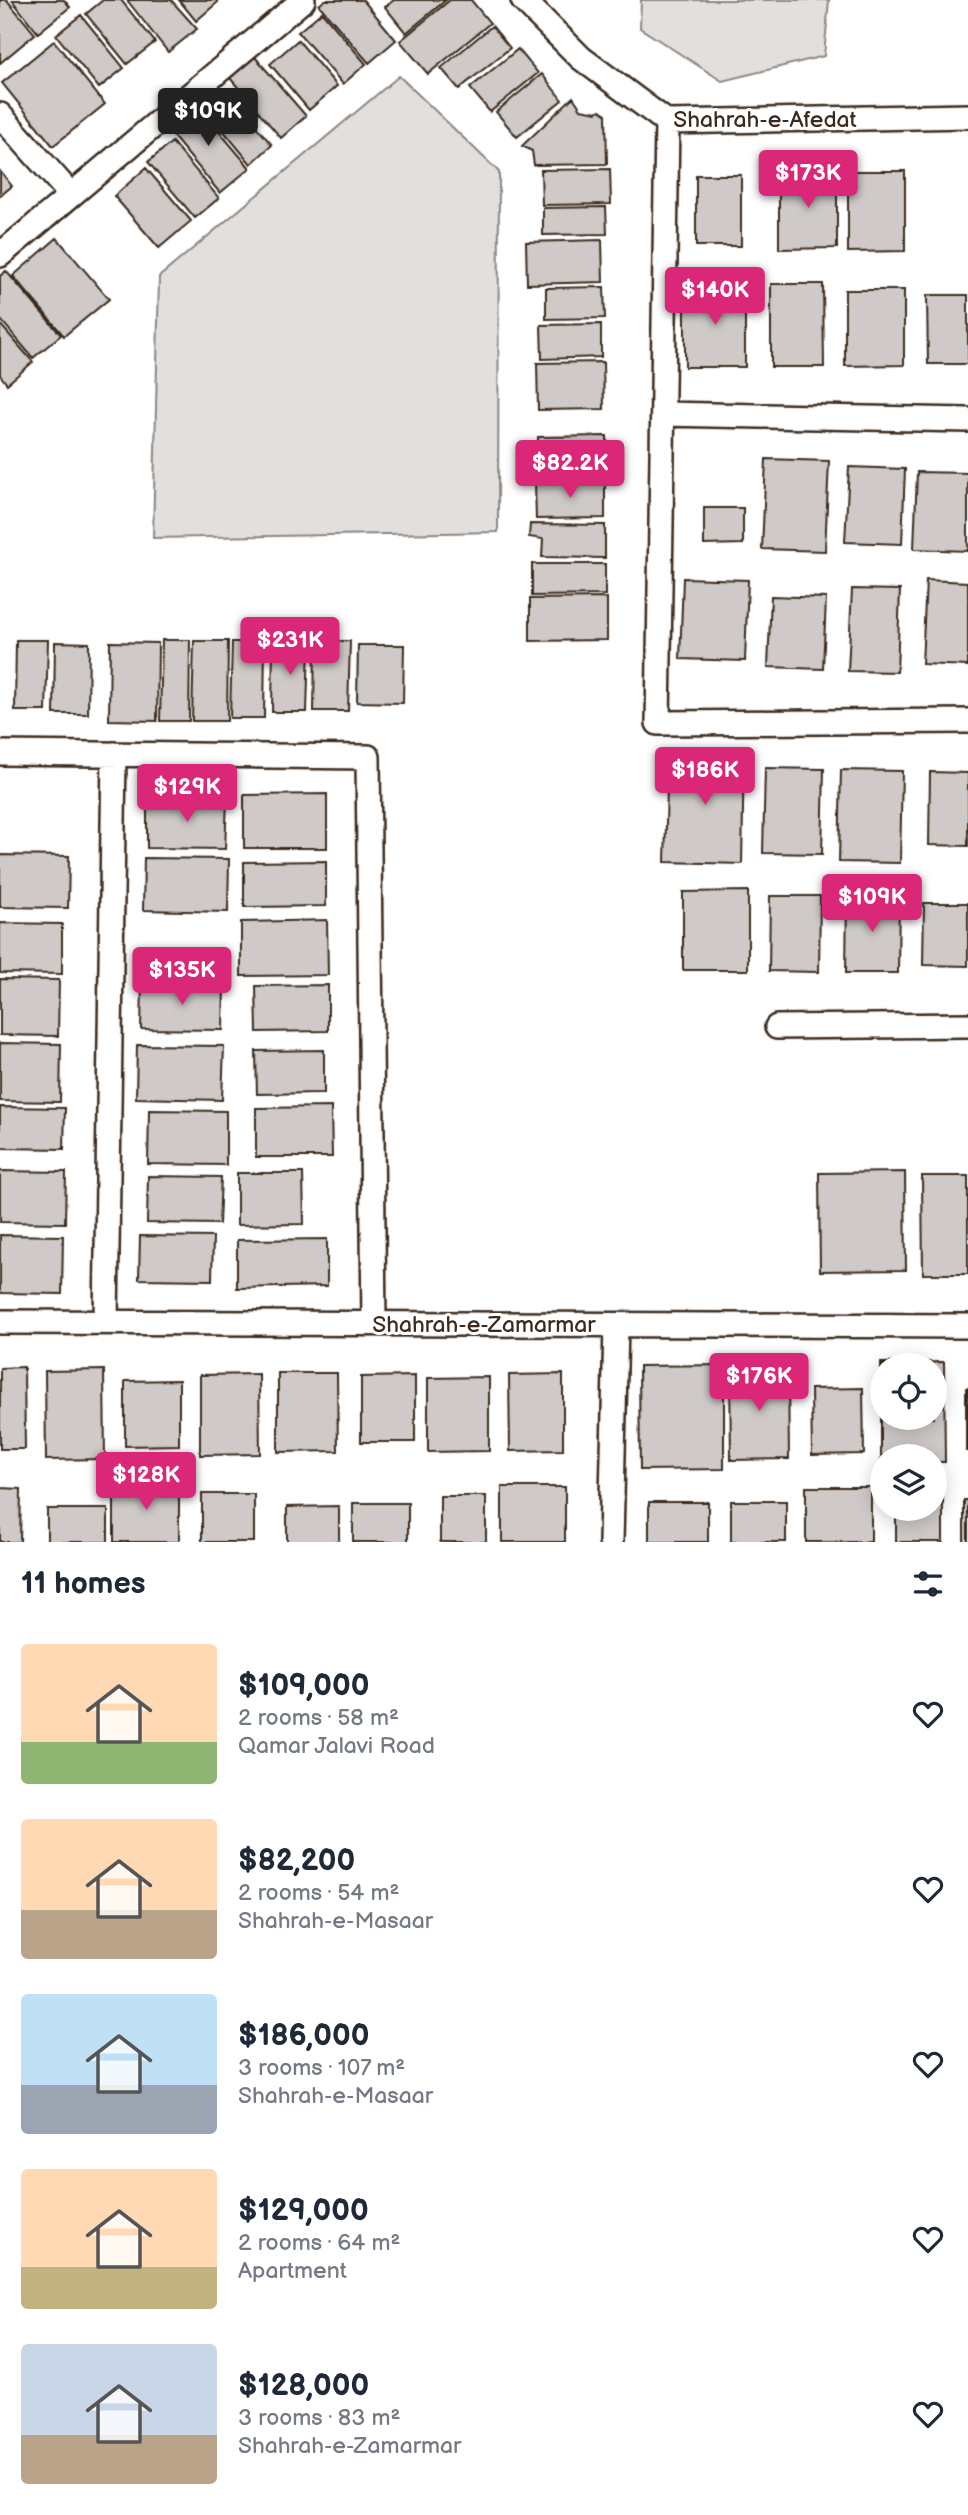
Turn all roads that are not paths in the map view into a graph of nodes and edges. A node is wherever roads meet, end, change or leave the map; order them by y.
1 (303, 0) edge
2 (523, 0) edge
3 (0, 115) edge
4 (968, 116) edge
5 (667, 122) junction
6 (71, 195) junction
7 (0, 255) edge
8 (663, 414) junction
9 (968, 420) edge
10 (968, 721) edge
11 (0, 752) edge
12 (114, 754) junction
13 (968, 1024) edge
14 (776, 1027) dead end
15 (0, 1322) edge
16 (106, 1322) junction
17 (374, 1323) junction
18 (616, 1325) junction
19 (968, 1326) edge
20 (611, 1542) edge

1 - 6 street
2 - 5 street, Shahrah-e-Afedat
3 - 6 street
4 - 5 street, Shahrah-e-Afedat
5 - 8 street
6 - 7 street
8 - 9 street
8 - 10 street
11 - 12 street
12 - 16 street
12 - 17 street
13 - 14 street
15 - 16 street, Shahrah-e-Zamarmar
16 - 17 street, Shahrah-e-Zamarmar
17 - 18 street, Shahrah-e-Zamarmar
18 - 19 street, Shahrah-e-Zamarmar
18 - 20 street

